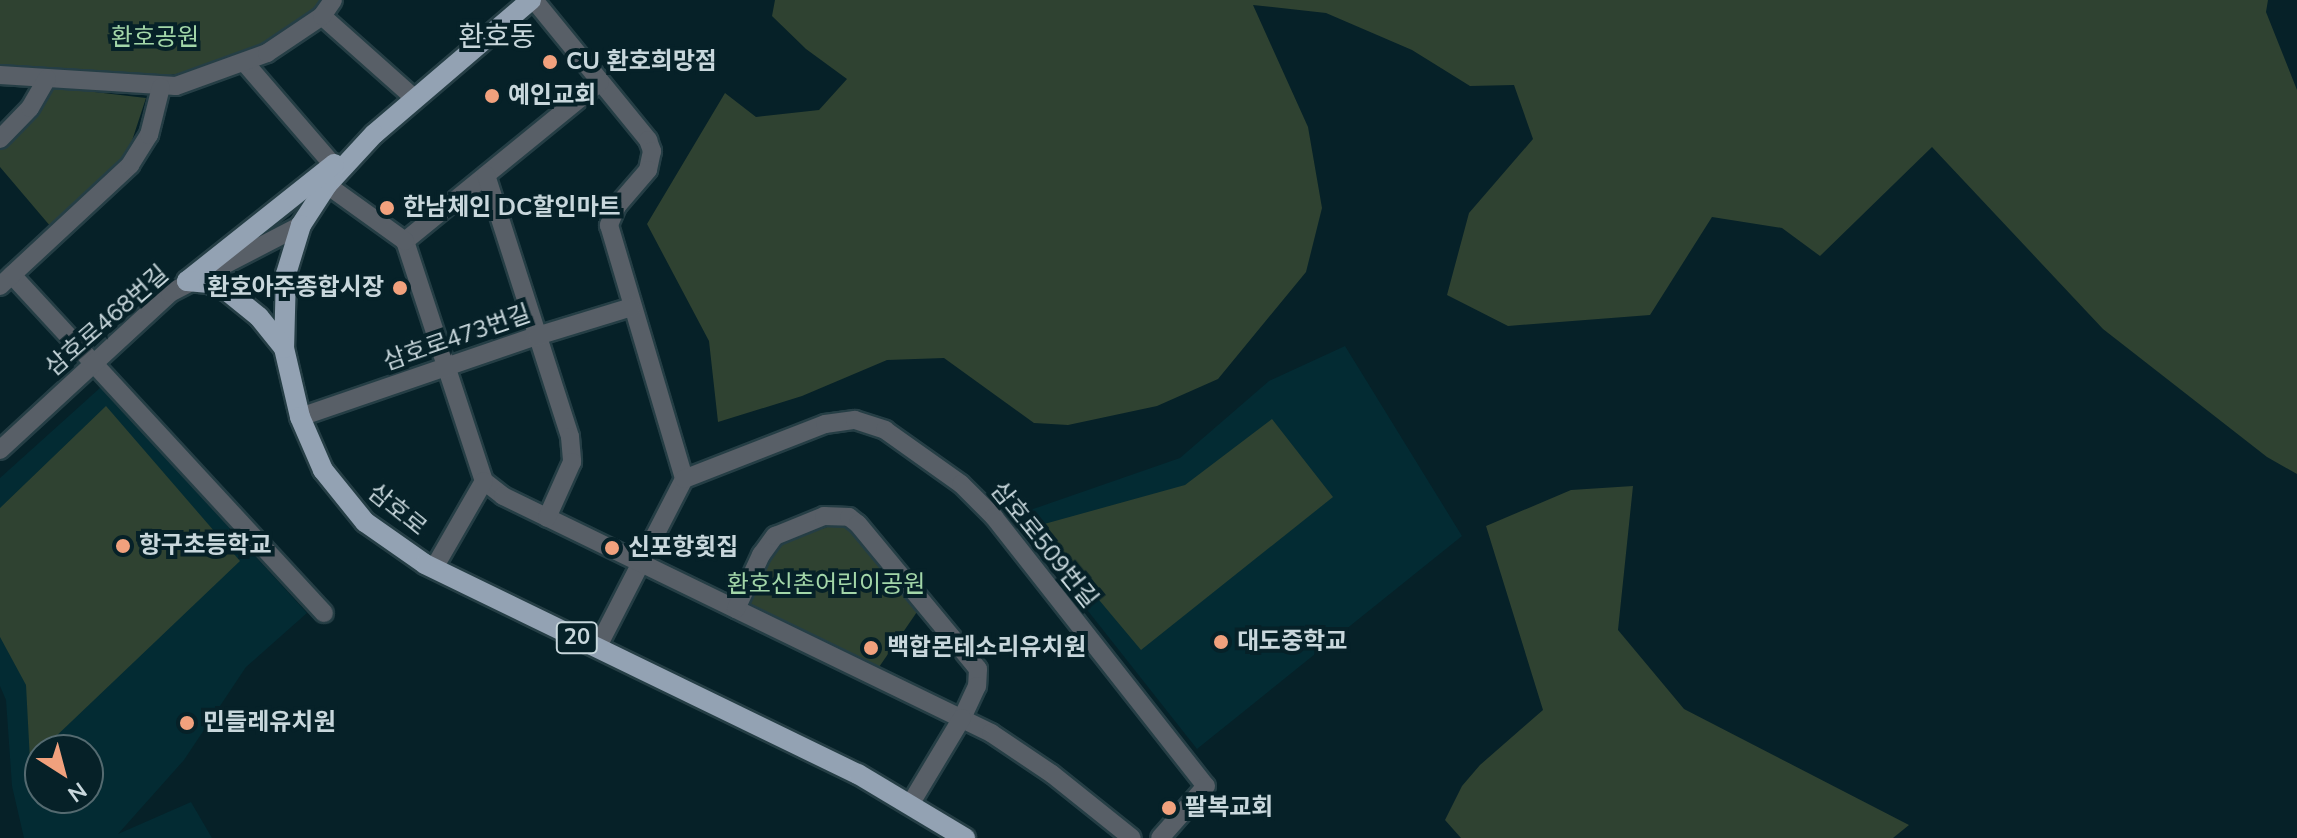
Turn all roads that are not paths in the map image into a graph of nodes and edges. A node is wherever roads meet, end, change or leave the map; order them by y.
1 (333, 0) edge
2 (532, 0) edge
3 (322, 16) junction
4 (245, 63) junction
5 (0, 75) edge
6 (47, 79) junction
7 (600, 82) junction
8 (161, 87) junction
9 (415, 99) junction
10 (0, 139) edge
11 (330, 175) junction
12 (486, 175) junction
13 (301, 225) junction
14 (405, 241) junction
15 (6, 280) edge
16 (187, 281) junction
17 (632, 307) junction
18 (537, 336) junction
19 (284, 348) junction
20 (93, 363) junction
21 (445, 367) junction
22 (300, 417) junction
23 (0, 450) edge
24 (684, 479) junction
25 (484, 481) junction
26 (547, 518) junction
27 (639, 564) junction
28 (434, 568) junction
29 (736, 609) junction
30 (324, 613) dead end
31 (597, 648) junction
32 (962, 718) junction
33 (911, 803) junction
34 (965, 838) edge
35 (1132, 838) edge
36 (1160, 838) edge

1 - 3 street
2 - 7 street
2 - 9 main road
3 - 4 street
3 - 9 street
4 - 8 street
4 - 11 street
5 - 6 street
6 - 8 street
6 - 10 street
7 - 12 street
7 - 17 street
8 - 15 street
9 - 11 main road
11 - 13 main road, 삼호로 / 20
11 - 14 street
11 - 16 main road
12 - 14 street
12 - 18 street
13 - 16 street, 삼호로468번길
13 - 19 main road, 삼호로 / 20
14 - 21 street
15 - 20 street
16 - 19 main road
16 - 20 street, 삼호로468번길
17 - 18 street, 삼호로473번길
17 - 24 street
18 - 21 street, 삼호로473번길
18 - 26 street
19 - 22 main road, 삼호로 / 20
20 - 23 street, 삼호로468번길
20 - 30 street
21 - 22 street, 삼호로473번길
21 - 25 street
22 - 28 main road, 삼호로 / 20
24 - 27 street
24 - 36 street, 삼호로509번길
25 - 26 street
25 - 28 street
26 - 27 street
27 - 29 street
27 - 31 street
28 - 31 main road, 삼호로 / 20
29 - 32 street
29 - 32 street
31 - 33 main road, 삼호로 / 20
32 - 33 street
32 - 35 street
33 - 34 main road, 삼호로 / 20

